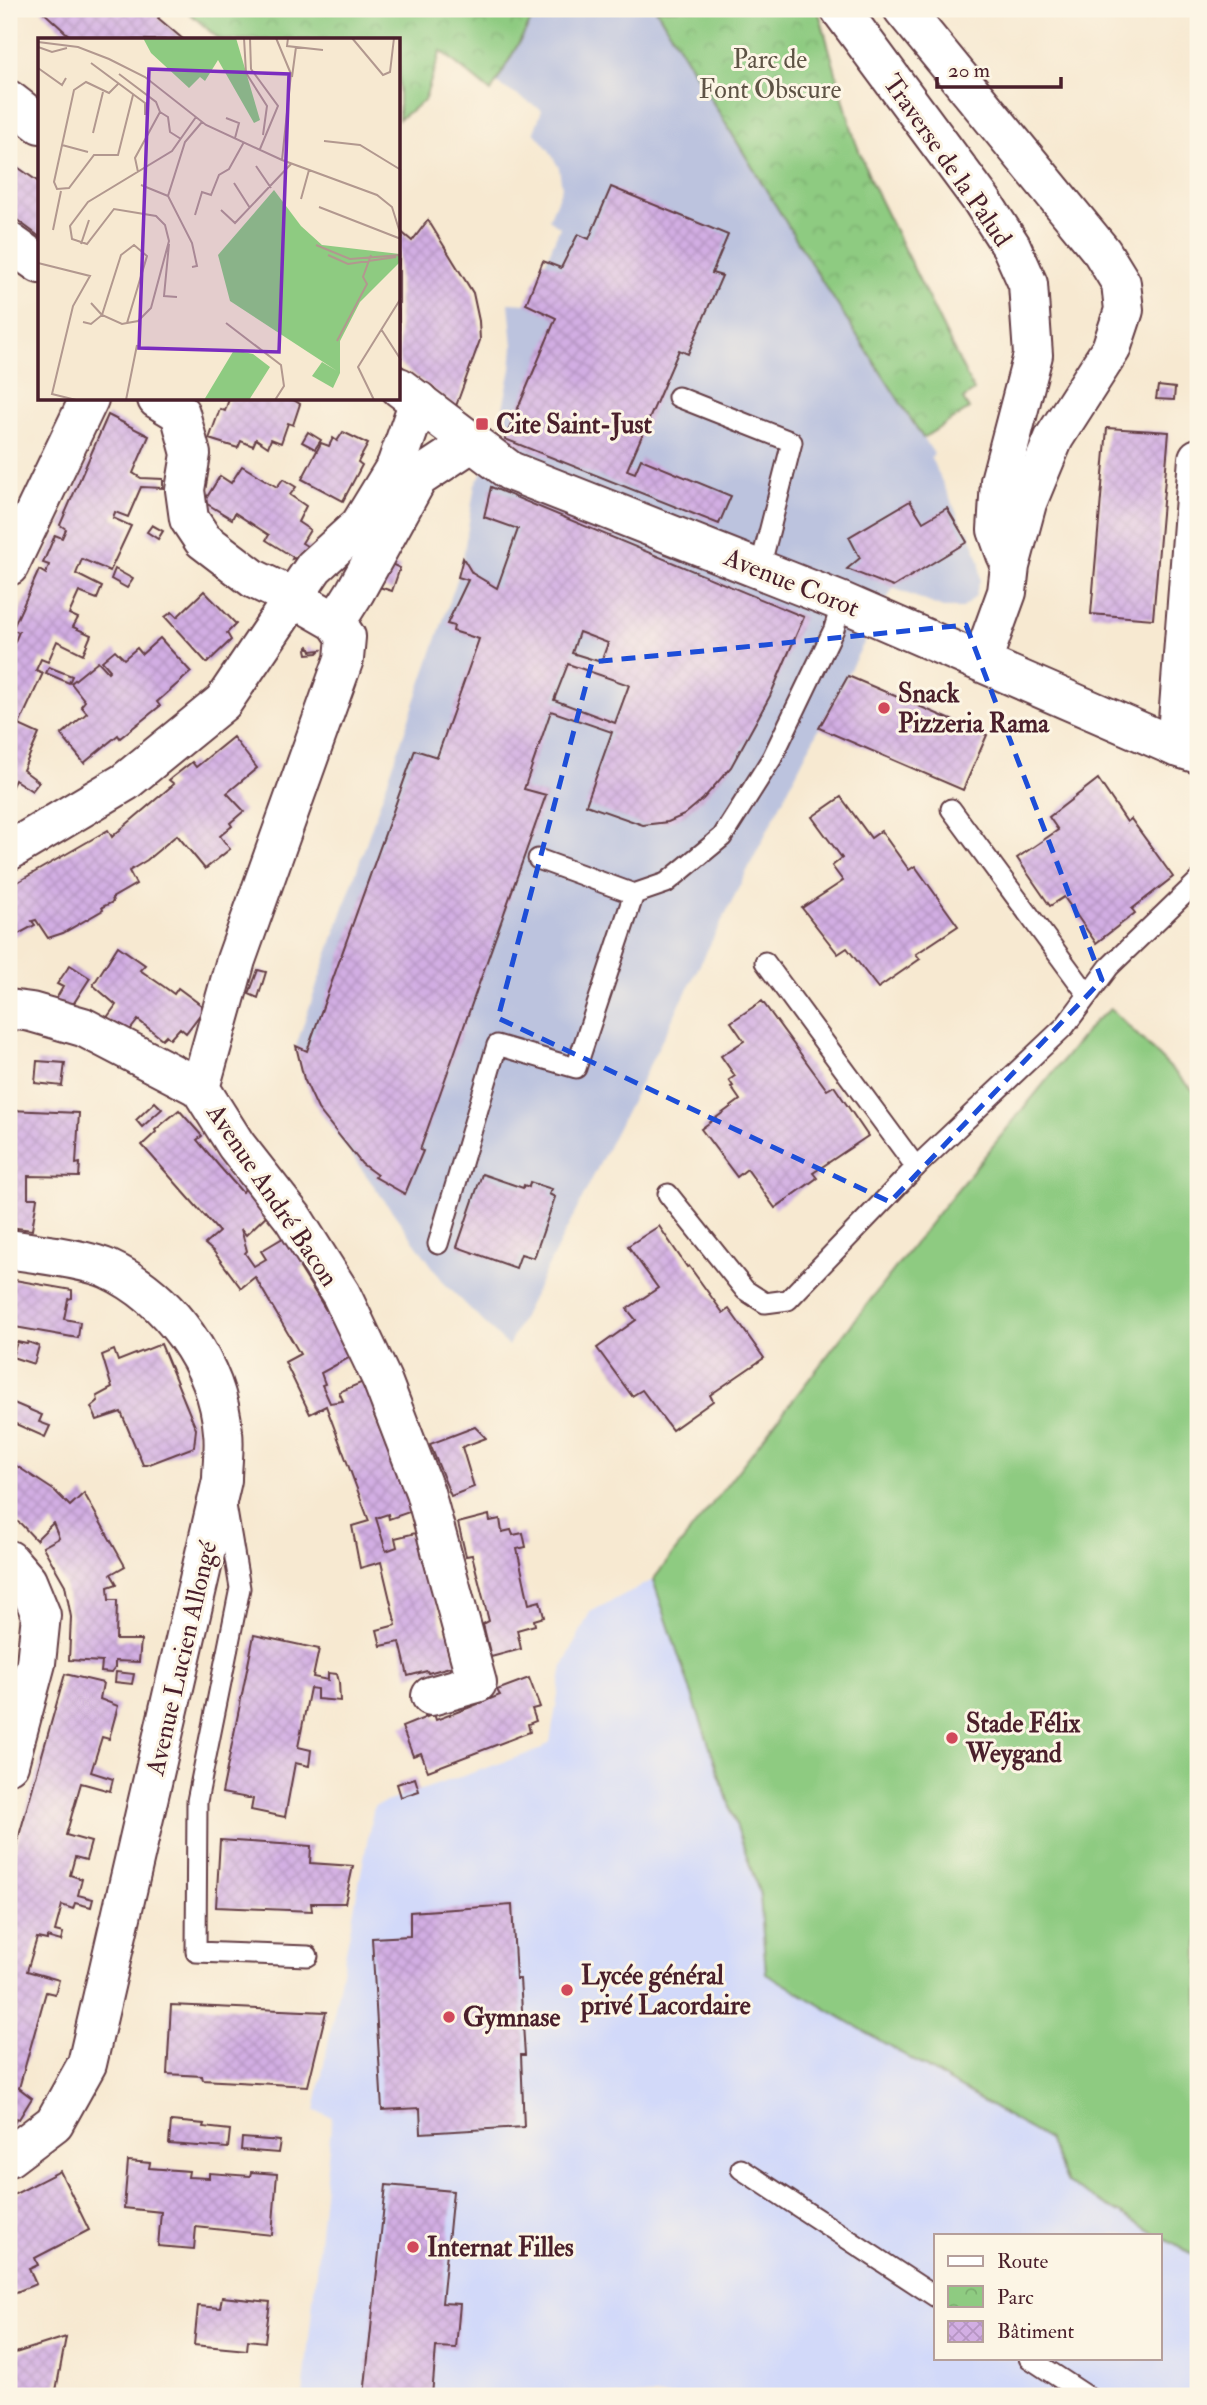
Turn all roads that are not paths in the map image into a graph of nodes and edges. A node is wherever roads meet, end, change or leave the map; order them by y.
1 (840, 9) edge
2 (903, 9) edge
3 (9, 100) edge
4 (38, 122) edge
5 (9, 242) edge
6 (38, 263) edge
7 (409, 394) edge
8 (678, 397) dead end
9 (88, 401) edge
10 (160, 401) edge
11 (471, 443) junction
12 (1198, 458) edge
13 (9, 566) edge
14 (1010, 566) junction
15 (760, 568) junction
16 (294, 598) junction
17 (842, 602) junction
18 (336, 622) junction
19 (982, 661) junction
20 (1187, 751) edge
21 (951, 809) dead end
22 (9, 851) edge
23 (538, 859) dead end
24 (1198, 881) edge
25 (634, 894) junction
26 (765, 962) dead end
27 (1088, 995) junction
28 (9, 1009) edge
29 (200, 1088) junction
30 (916, 1167) junction
31 (668, 1194) dead end
32 (438, 1244) dead end
33 (9, 1249) edge
34 (222, 1480) junction
35 (9, 1560) edge
36 (431, 1696) dead end
37 (9, 1764) edge
38 (308, 1956) dead end
39 (9, 2157) edge
40 (741, 2169) dead end
41 (934, 2296) edge
42 (1031, 2360) edge
43 (1087, 2396) edge

1 - 14 street, Traverse de la Palud
2 - 14 street, Traverse de la Palud
3 - 4 street
5 - 6 street
7 - 11 street, Avenue Corot
7 - 16 street
8 - 15 lane
9 - 13 street
10 - 16 street
11 - 15 street, Avenue Corot
11 - 18 street
12 - 20 street
14 - 19 street, Traverse de la Palud
15 - 17 street, Avenue Corot
16 - 18 street
16 - 22 street
17 - 19 street, Avenue Corot
17 - 25 lane
18 - 29 street, Avenue André Bacon
19 - 20 street, Avenue Corot
21 - 27 lane
23 - 25 lane
24 - 27 lane
25 - 32 lane
26 - 30 lane
27 - 30 lane
28 - 29 street
29 - 36 street, Avenue André Bacon
30 - 31 lane
33 - 34 street, Avenue Lucien Allongé
34 - 38 lane
34 - 39 street, Avenue Lucien Allongé
35 - 37 street
40 - 41 lane
42 - 43 lane

